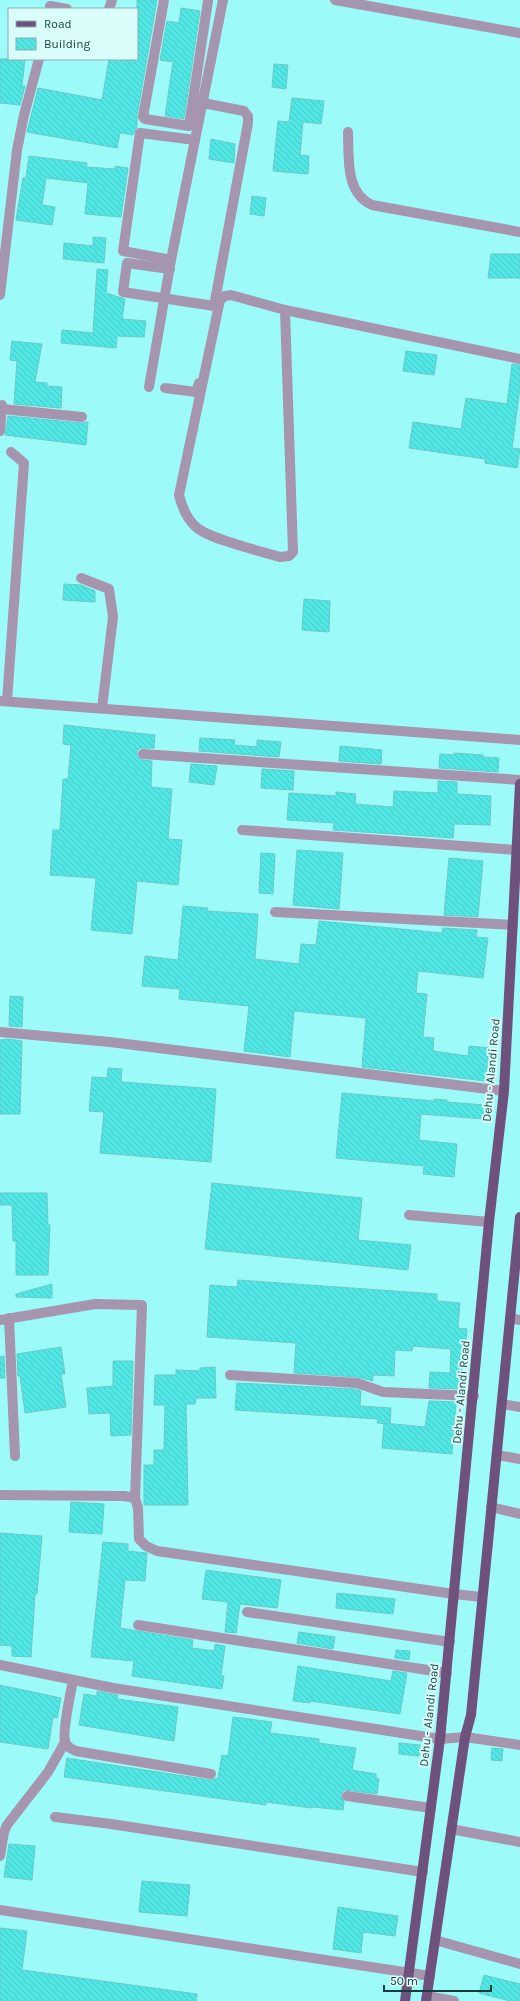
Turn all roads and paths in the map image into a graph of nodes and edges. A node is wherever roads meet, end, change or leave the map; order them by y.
1 (164, 0) edge
2 (335, 0) edge
3 (205, 1) edge
4 (223, 2) edge
5 (50, 5) edge
6 (63, 8) edge
7 (520, 33) edge
8 (38, 60) edge
9 (202, 103) junction
10 (348, 132) dead end
11 (195, 140) junction
12 (4, 229) edge
13 (520, 232) edge
14 (171, 264) junction
15 (0, 295) edge
16 (165, 298) junction
17 (214, 306) junction
18 (285, 310) junction
19 (520, 359) edge
20 (149, 387) dead end
21 (165, 388) dead end
22 (82, 417) dead end
23 (0, 431) edge
24 (11, 452) dead end
25 (81, 578) dead end
26 (3, 701) edge
27 (102, 708) junction
28 (520, 740) edge
29 (143, 754) dead end
30 (520, 780) edge
31 (520, 784) edge
32 (242, 830) dead end
33 (516, 850) junction
34 (275, 912) dead end
35 (513, 925) junction
36 (0, 1032) edge
37 (504, 1091) junction
38 (409, 1215) dead end
39 (520, 1217) edge
40 (489, 1222) junction
41 (516, 1289) edge
42 (4, 1319) edge
43 (515, 1319) edge
44 (230, 1375) dead end
45 (474, 1396) junction
46 (502, 1404) junction
47 (520, 1407) edge
48 (497, 1455) junction
49 (14, 1456) dead end
50 (520, 1459) edge
51 (0, 1495) edge
52 (135, 1498) junction
53 (491, 1507) junction
54 (520, 1514) edge
55 (454, 1594) junction
56 (482, 1597) junction
57 (247, 1612) dead end
58 (138, 1626) dead end
59 (450, 1642) junction
60 (0, 1665) edge
61 (447, 1673) junction
62 (73, 1680) junction
63 (465, 1737) junction
64 (440, 1738) junction
65 (65, 1742) junction
66 (520, 1746) edge
67 (211, 1774) dead end
68 (347, 1796) dead end
69 (431, 1808) junction
70 (55, 1817) dead end
71 (451, 1829) junction
72 (520, 1842) edge
73 (0, 1856) edge
74 (423, 1872) junction
75 (0, 1910) edge
76 (435, 1940) junction
77 (520, 1964) edge
78 (410, 1974) junction
79 (430, 1976) junction
80 (426, 1999) edge
81 (405, 2001) edge
82 (454, 2001) edge

1 - 3 street
2 - 7 street
3 - 4 street
4 - 9 street
5 - 6 street
8 - 12 street
9 - 11 street
9 - 17 street
10 - 13 street
11 - 14 street
11 - 14 street
12 - 15 street
14 - 16 street
14 - 16 street
16 - 17 street
16 - 20 street
17 - 21 street
18 - 18 street
18 - 19 street
22 - 23 street
24 - 26 street
25 - 27 street
26 - 27 street
27 - 28 street
29 - 30 street
31 - 33 main road, Dehu - Alandi Road
32 - 33 street
33 - 35 main road, Dehu - Alandi Road
34 - 35 street
35 - 37 main road, Dehu - Alandi Road
36 - 37 street
37 - 40 main road, Dehu - Alandi Road
38 - 40 street
39 - 41 main road
40 - 45 main road, Dehu - Alandi Road
41 - 43 main road
42 - 49 street
42 - 52 street
43 - 46 main road
44 - 45 street
45 - 55 main road, Dehu - Alandi Road
46 - 47 street
46 - 48 main road
48 - 50 street
48 - 53 main road
51 - 52 street
52 - 55 street
53 - 54 street
53 - 56 main road
55 - 56 street
55 - 59 main road, Dehu - Alandi Road
56 - 63 main road
57 - 59 street
58 - 61 street
59 - 61 main road, Dehu - Alandi Road
60 - 62 street
61 - 64 main road, Dehu - Alandi Road
62 - 64 street
62 - 65 street
63 - 64 street
63 - 66 street
63 - 71 main road
64 - 69 main road, Dehu - Alandi Road
65 - 67 street
65 - 73 street
68 - 69 street
69 - 74 main road, Dehu - Alandi Road
70 - 74 street
71 - 72 street
71 - 76 main road
74 - 78 main road, Dehu - Alandi Road
75 - 78 street
76 - 77 street
76 - 79 main road
78 - 79 street
78 - 81 main road, Dehu - Alandi Road
79 - 80 main road
80 - 82 street

